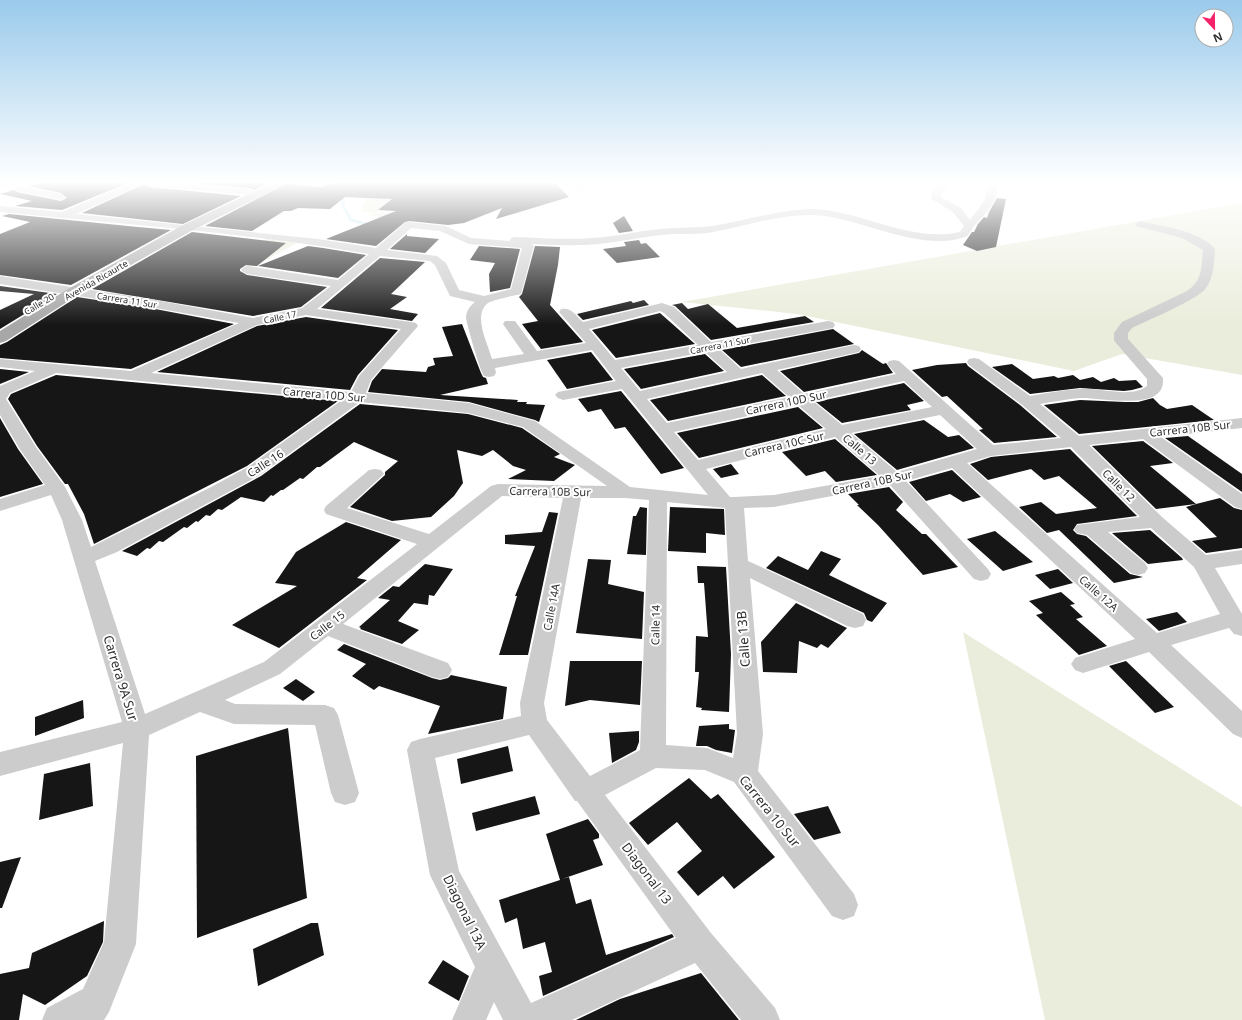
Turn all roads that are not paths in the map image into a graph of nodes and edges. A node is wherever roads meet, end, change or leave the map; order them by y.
1 (179, 231) edge
2 (209, 231) edge
3 (402, 231) edge
4 (447, 231) edge
5 (691, 231) edge
6 (898, 231) edge
7 (968, 231) edge
8 (1163, 231) edge
9 (484, 242) junction
10 (378, 252) junction
11 (247, 270) dead end
12 (0, 280) edge
13 (14, 283) junction
14 (341, 284) junction
15 (0, 287) edge
16 (67, 291) junction
17 (484, 300) junction
18 (306, 311) junction
19 (566, 312) dead end
20 (253, 322) junction
21 (510, 324) dead end
22 (828, 325) dead end
23 (0, 327) edge
24 (581, 327) junction
25 (0, 338) edge
26 (596, 345) junction
27 (709, 346) junction
28 (854, 349) dead end
29 (533, 356) junction
30 (974, 362) dead end
31 (0, 363) edge
32 (894, 364) dead end
33 (612, 365) junction
34 (55, 368) junction
35 (765, 368) junction
36 (737, 374) junction
37 (132, 376) junction
38 (908, 376) junction
39 (626, 384) junction
40 (562, 395) dead end
41 (1, 396) edge
42 (638, 396) junction
43 (357, 397) junction
44 (802, 399) junction
45 (1027, 401) junction
46 (944, 409) junction
47 (1239, 426) edge
48 (664, 429) junction
49 (839, 431) junction
50 (1145, 433) junction
51 (1076, 442) junction
52 (989, 451) junction
53 (955, 461) junction
54 (694, 466) junction
55 (375, 474) dead end
56 (894, 479) junction
57 (56, 488) junction
58 (498, 490) joint
59 (573, 492) junction
60 (625, 492) junction
61 (658, 495) junction
62 (729, 502) junction
63 (1242, 503) edge
64 (0, 505) edge
65 (1155, 521) junction
66 (432, 542) junction
67 (85, 557) junction
68 (1242, 557) edge
69 (1202, 562) junction
70 (738, 564) junction
71 (1138, 568) dead end
72 (981, 574) dead end
73 (855, 620) dead end
74 (1238, 623) edge
75 (325, 626) junction
76 (1153, 642) junction
77 (1082, 664) dead end
78 (440, 670) dead end
79 (199, 701) junction
80 (535, 723) junction
81 (1242, 727) edge
82 (137, 730) junction
83 (653, 756) junction
84 (0, 764) edge
85 (744, 774) junction
86 (585, 792) junction
87 (345, 793) dead end
88 (843, 905) dead end
89 (700, 944) junction
90 (492, 966) junction
91 (91, 1010) edge
92 (59, 1020) edge
93 (469, 1020) edge
94 (522, 1020) edge
95 (533, 1020) edge
96 (763, 1020) edge

1 - 16 main road, Avenida Ricaurte
2 - 10 street
3 - 10 street, Calle 17
4 - 9 street, Calle 17
5 - 9 street
6 - 7 street
8 - 45 street
9 - 17 street
10 - 14 street, Calle 17
10 - 17 street
11 - 14 street
12 - 13 street, Carrera 11 Sur
13 - 15 street
13 - 16 street, Carrera 11 Sur
14 - 18 street, Calle 17
16 - 20 street, Carrera 11 Sur
16 - 23 main road, Calle 20
16 - 25 main road, Avenida Ricaurte
17 - 29 street
18 - 20 street, Calle 17
18 - 43 street
19 - 24 street
20 - 37 street, Calle 17
21 - 29 street
22 - 27 street, Carrera 11 Sur
24 - 26 street
24 - 27 street
26 - 29 street
26 - 33 street
27 - 33 street, Carrera 11 Sur
27 - 36 street
28 - 35 street
30 - 45 street, Calle 12
31 - 34 street, Carrera 10D Sur
32 - 38 street
33 - 39 street
34 - 37 street, Carrera 10D Sur
34 - 41 street
35 - 36 street
35 - 44 street, Calle 13
36 - 42 street
37 - 43 street, Carrera 10D Sur
38 - 44 street, Carrera 10D Sur
38 - 46 street
39 - 40 street
39 - 42 street
41 - 57 street, Carrera 9A Sur
42 - 48 street
43 - 60 street, Carrera 10D Sur
43 - 67 street, Calle 16
44 - 48 street, Carrera 10D Sur
44 - 49 street, Calle 13
45 - 51 street, Calle 12
46 - 49 street, Carrera 10C Sur
46 - 52 street
47 - 50 street, Carrera 10B Sur
48 - 54 street
49 - 54 street, Carrera 10C Sur
49 - 56 street, Calle 13
50 - 51 street, Carrera 10B Sur
50 - 63 street
51 - 52 street, Carrera 10B Sur
51 - 65 street, Calle 12
52 - 53 street, Carrera 10B Sur
53 - 56 street, Carrera 10B Sur
53 - 76 street, Calle 12A
54 - 62 street
55 - 66 street
56 - 62 street, Carrera 10B Sur
56 - 72 street, Calle 13
57 - 64 street
57 - 67 street, Carrera 9A Sur
58 - 59 street, Carrera 10B Sur
58 - 66 street, Calle 15
59 - 60 street, Carrera 10B Sur
59 - 80 street, Calle 14A
60 - 61 street, Carrera 10B Sur
61 - 62 street, Carrera 10B Sur
61 - 83 street, Calle 14
62 - 70 street, Calle 13B
65 - 69 street, Calle 12
65 - 71 street
66 - 75 street, Calle 15
67 - 82 street, Carrera 9A Sur
68 - 69 street
69 - 74 street, Calle 12
70 - 73 street
70 - 85 street, Calle 13B
74 - 76 street
75 - 78 street
75 - 79 street, Calle 15
76 - 77 street
76 - 81 street, Calle 12A
79 - 82 street, Calle 15
79 - 87 street
80 - 86 street, Diagonal 13
80 - 90 street, Diagonal 13A
82 - 84 street, Calle 15
82 - 91 street, Carrera 9A Sur
83 - 85 street, Carrera 10 Sur
83 - 86 street
85 - 88 street, Carrera 10 Sur
86 - 89 street, Diagonal 13
89 - 95 street
89 - 96 street, Diagonal 13
90 - 93 street
90 - 94 street, Diagonal 13A
91 - 92 street

